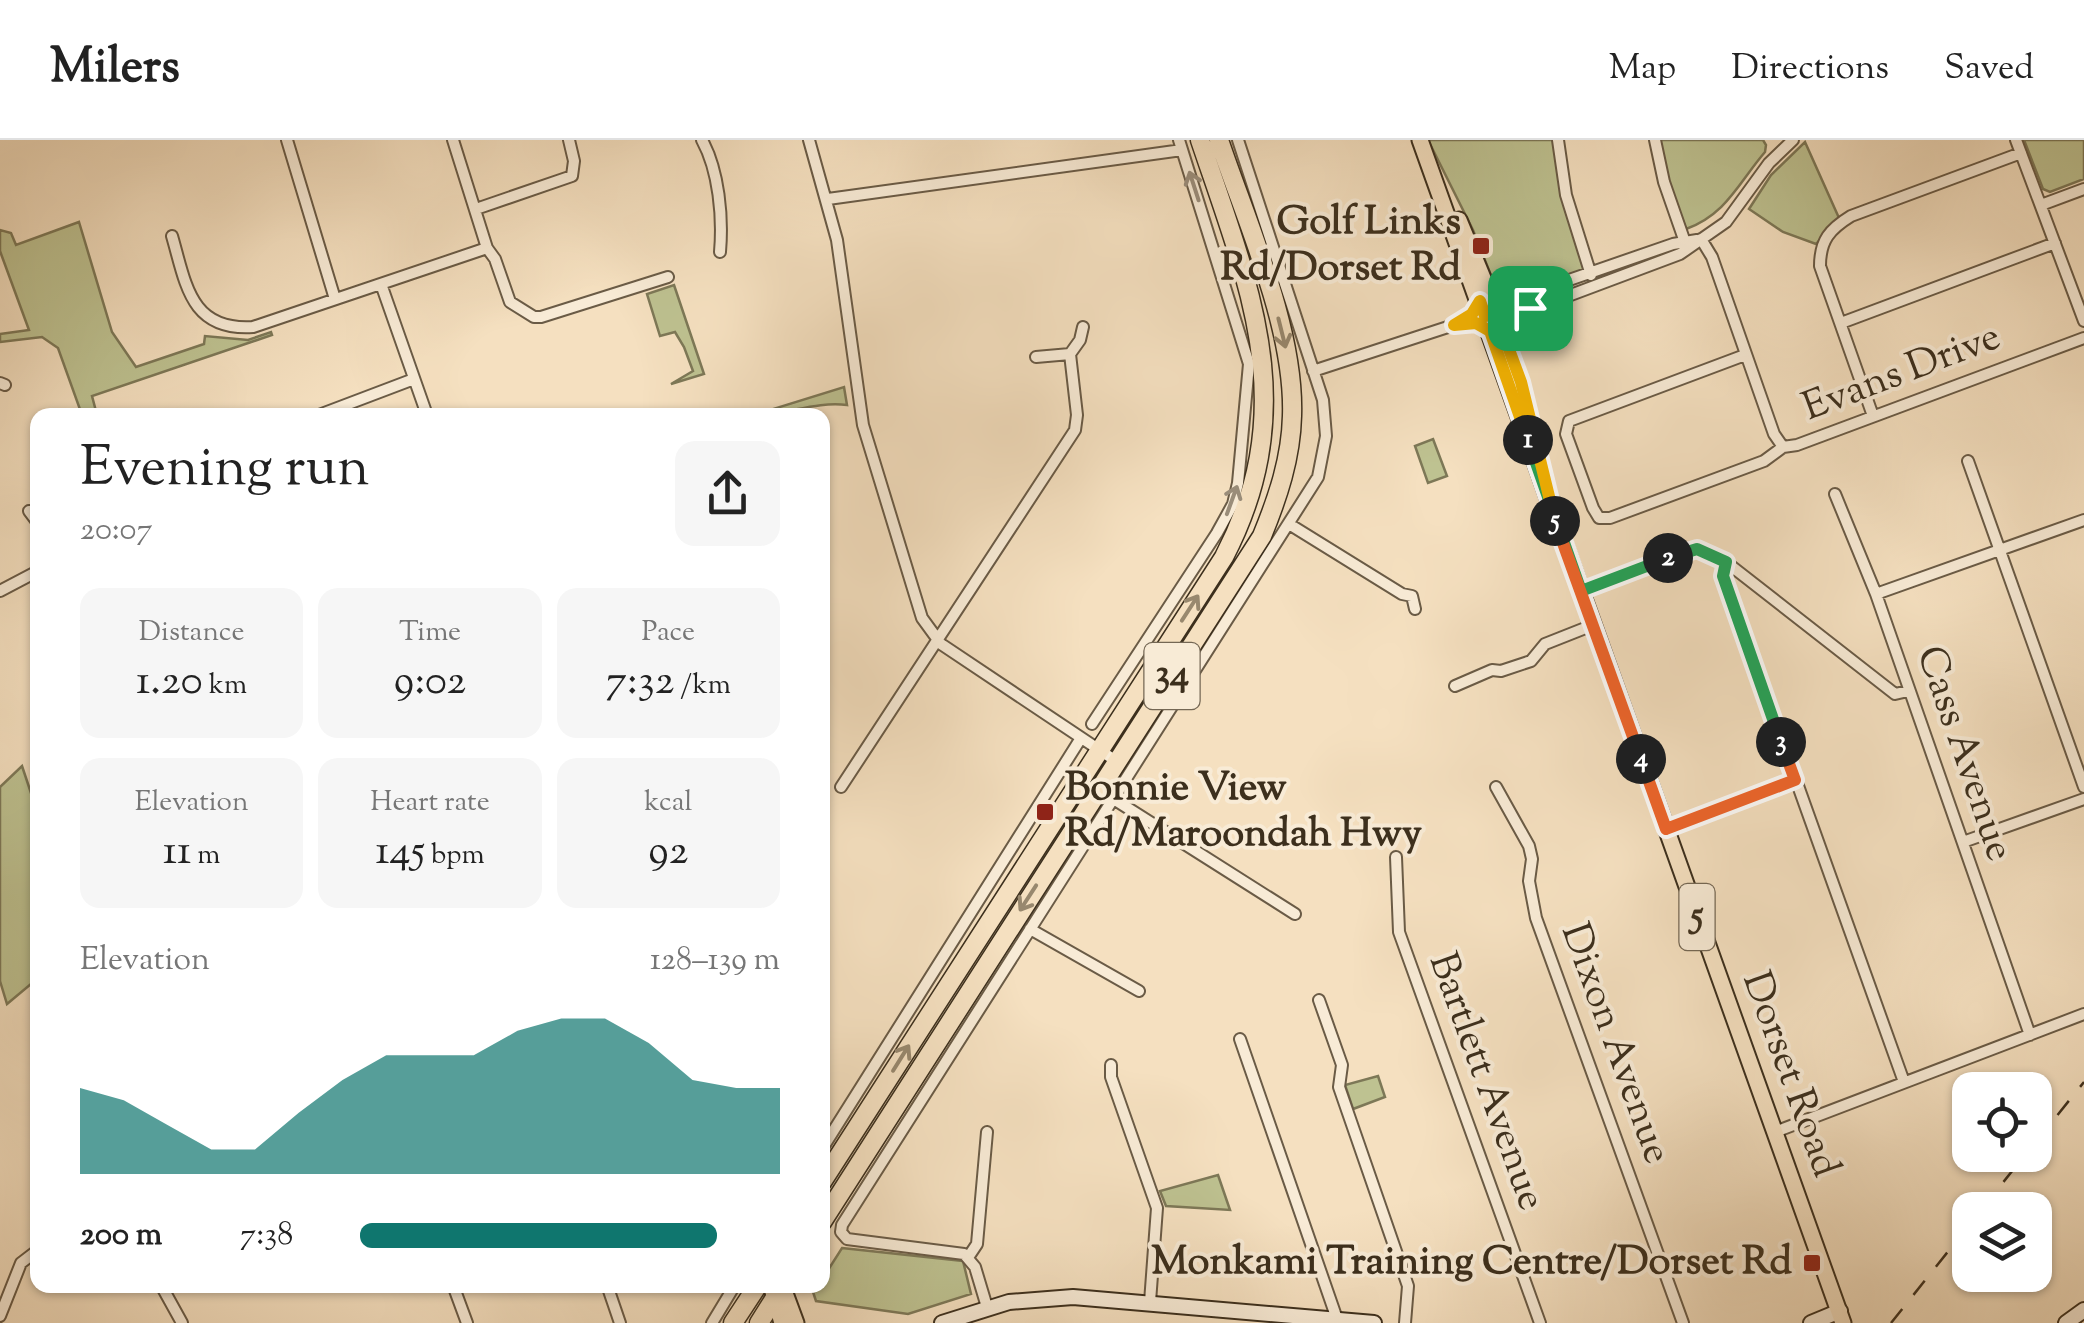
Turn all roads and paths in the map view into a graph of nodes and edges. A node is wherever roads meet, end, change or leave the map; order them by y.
1 (287, 140) edge
2 (453, 140) edge
3 (569, 140) edge
4 (809, 140) edge
5 (1200, 140) edge
6 (1219, 140) edge
7 (1238, 140) edge
8 (1558, 140) edge
9 (1655, 140) edge
10 (1772, 140) edge
11 (1793, 140) edge
12 (2016, 140) edge
13 (708, 141) edge
14 (1420, 142) edge
15 (1180, 145) edge
16 (1781, 151) junction
17 (2021, 153) junction
18 (2084, 188) edge
19 (1236, 192) junction
20 (828, 198) junction
21 (2041, 205) junction
22 (476, 209) junction
23 (1262, 215) junction
24 (172, 236) dead end
25 (1701, 239) junction
26 (2055, 243) junction
27 (1686, 245) junction
28 (487, 248) junction
29 (720, 252) dead end
30 (668, 277) dead end
31 (1593, 278) junction
32 (381, 284) junction
33 (335, 299) junction
34 (1544, 304) junction
35 (1490, 316) junction
36 (2084, 322) edge
37 (1840, 324) junction
38 (1454, 325) junction
39 (1083, 327) dead end
40 (2084, 338) edge
41 (1070, 354) junction
42 (1745, 355) junction
43 (1036, 356) dead end
44 (1314, 371) junction
45 (414, 380) junction
46 (338, 408) edge
47 (424, 408) edge
48 (1873, 416) junction
49 (1783, 447) junction
50 (1968, 461) dead end
51 (1835, 494) dead end
52 (2084, 520) edge
53 (1289, 524) junction
54 (1998, 550) junction
55 (1272, 551) junction
56 (1726, 562) junction
57 (1244, 565) junction
58 (30, 576) edge
59 (0, 591) edge
60 (1581, 591) junction
61 (1876, 594) junction
62 (1241, 599) junction
63 (1415, 609) dead end
64 (1592, 625) junction
65 (936, 638) junction
66 (1455, 686) dead end
67 (1908, 691) junction
68 (1107, 702) junction
69 (1101, 727) junction
70 (1081, 738) junction
71 (1098, 750) junction
72 (1116, 761) junction
73 (1795, 780) junction
74 (841, 786) dead end
75 (1496, 787) dead end
76 (2084, 787) edge
77 (1112, 798) junction
78 (2084, 799) edge
79 (1666, 829) junction
80 (1963, 842) junction
81 (1396, 857) dead end
82 (993, 880) junction
83 (1294, 914) dead end
84 (991, 916) junction
85 (1030, 929) junction
86 (1139, 991) dead end
87 (1319, 1000) dead end
88 (2084, 1014) edge
89 (2030, 1035) junction
90 (1240, 1039) dead end
91 (1111, 1064) dead end
92 (1904, 1082) junction
93 (906, 1090) junction
94 (854, 1100) junction
95 (908, 1118) junction
96 (987, 1132) dead end
97 (1774, 1132) junction
98 (830, 1137) edge
99 (848, 1141) junction
100 (830, 1169) edge
101 (832, 1223) edge
102 (30, 1256) edge
103 (968, 1256) junction
104 (165, 1293) edge
105 (457, 1293) edge
106 (610, 1293) edge
107 (731, 1293) edge
108 (753, 1293) edge
109 (776, 1293) edge
110 (779, 1293) edge
111 (781, 1293) edge
112 (1150, 1302) junction
113 (988, 1307) junction
114 (2084, 1310) edge
115 (0, 1316) edge
116 (1337, 1320) junction
117 (1842, 1320) edge
118 (182, 1323) edge
119 (467, 1323) edge
120 (620, 1323) edge
121 (712, 1323) edge
122 (733, 1323) edge
123 (759, 1323) edge
124 (782, 1323) edge
125 (796, 1323) edge
126 (942, 1323) edge
127 (1374, 1323) edge
128 (1405, 1323) edge
129 (1540, 1323) edge
130 (1683, 1323) edge
131 (1811, 1323) edge
132 (2066, 1323) edge

1 - 33 street
2 - 22 street
3 - 22 street
4 - 20 street
69 -> 5 highway, 34
6 - 19 highway, 34
7 - 23 street
8 - 31 street
9 - 27 street
10 - 16 street
11 - 16 street
12 - 17 street
13 - 29 street
14 - 35 main road, Dorset Road / 5
15 - 20 street
68 -> 15 street
16 - 25 street
17 - 21 street
17 - 37 street
18 - 21 street
19 - 23 street
19 -> 57 highway, 34
20 - 65 street
21 - 26 street
22 - 28 street
23 - 44 street
24 - 33 street
25 - 27 street
25 - 42 street, Evans Drive
26 - 36 street
26 - 37 street
27 - 31 street
28 - 30 street
28 - 32 street
31 - 34 street
31 - 35 street
32 - 33 street
32 - 45 street
34 - 35 street
34 - 35 street
35 - 38 street
35 - 38 street
35 - 60 main road, Dorset Road / 5
37 - 48 street
38 - 44 street
39 - 41 street
40 - 48 street, Evans Drive
41 - 43 street
41 - 65 street
42 - 49 street, Evans Drive
42 - 49 street
44 - 53 street
45 - 46 street
45 - 47 street
48 - 49 street, Evans Drive
50 - 54 street
51 - 61 street, Cass Avenue
52 - 54 street
53 - 55 street
53 - 63 street
54 - 61 street
54 - 76 street
55 - 57 street
55 - 62 street
56 - 60 street
56 - 67 street
56 - 73 street
57 - 62 street
57 - 72 highway, 34
58 - 59 street
60 - 64 main road, Dorset Road / 5
61 - 67 street, Cass Avenue
62 - 77 street
64 - 66 street
64 - 79 main road, Dorset Road / 5
65 - 70 street
65 - 74 street
67 - 80 street, Cass Avenue
68 - 69 street
68 - 69 street
69 - 71 highway, 34
70 - 71 street
70 - 82 street
71 - 72 street
71 - 84 highway, 34
72 -> 93 highway, 34
73 - 79 street
73 - 92 street
75 - 130 street, Dixon Avenue
77 - 83 street
77 - 85 street
78 - 80 street
79 - 97 main road, Dorset Road / 5
80 - 89 street, Cass Avenue
81 - 129 street, Bartlett Avenue
82 - 84 street
82 - 94 street
99 -> 84 highway, 34
85 - 86 street
85 - 95 street
87 - 128 street
88 - 89 street
89 - 92 street
90 - 116 street
91 - 112 street
92 - 97 street
93 - 95 street
93 - 101 highway, 34
94 - 98 street
94 - 99 street
95 - 101 street
96 - 103 street
97 - 117 main road, Dorset Road / 5
99 - 100 highway, 34
101 - 103 street
102 - 115 street
103 - 113 street
104 - 118 street
105 - 119 street
106 - 120 street
107 - 121 street
108 - 122 highway
109 - 123 highway
110 - 124 main road
111 - 125 main road
112 - 113 main road
112 - 116 main road
113 - 126 main road
114 - 132 main road
116 - 127 main road
117 - 131 main road

